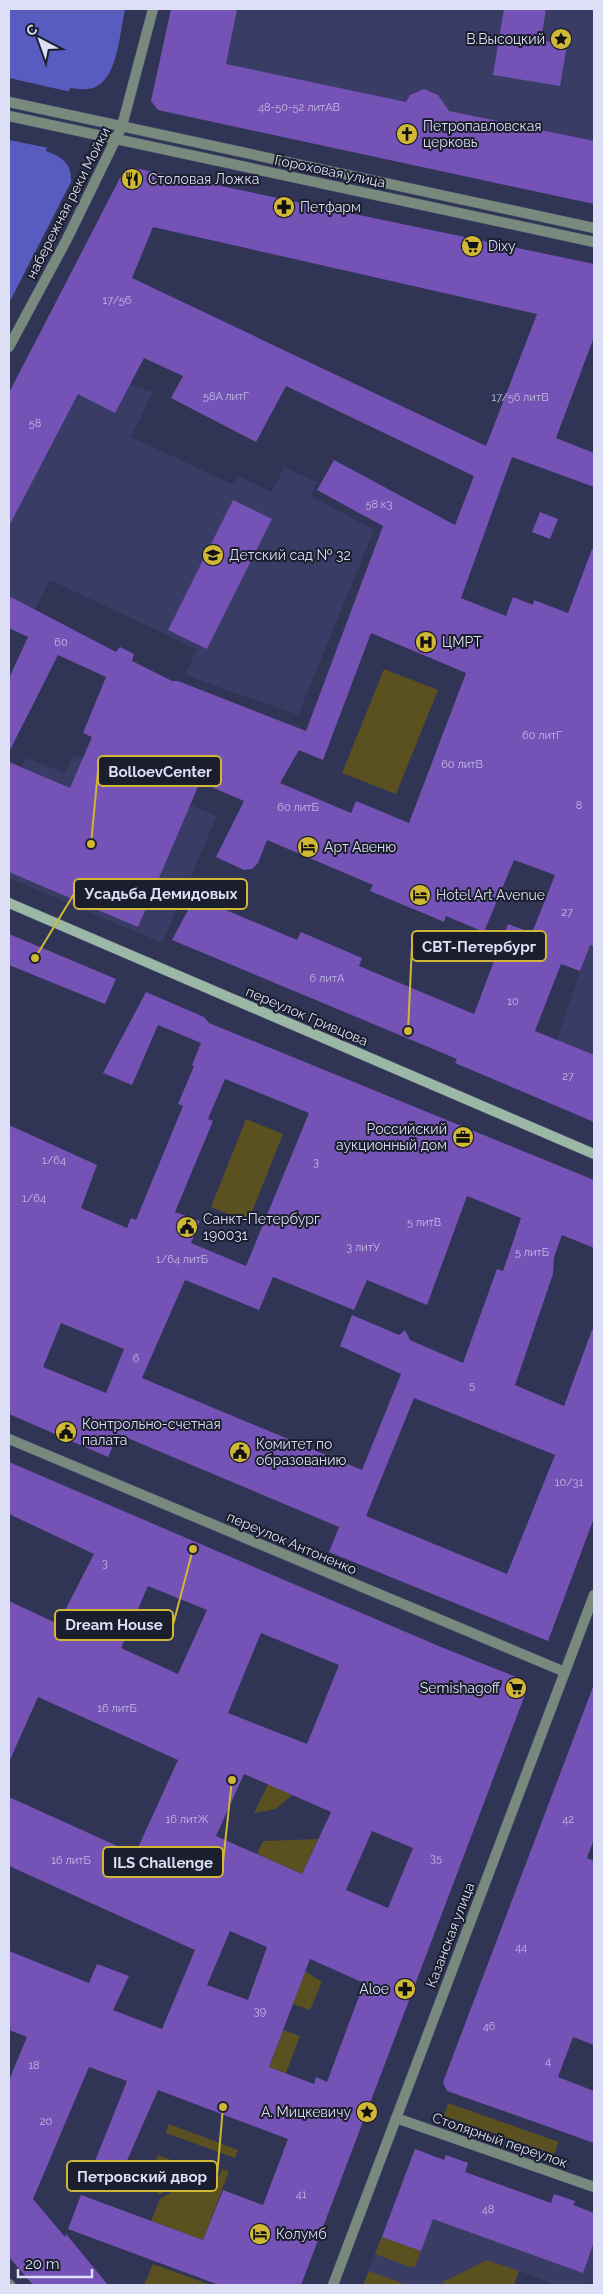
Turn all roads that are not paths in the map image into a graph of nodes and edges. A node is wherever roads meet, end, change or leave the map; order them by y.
1 (153, 9) edge
2 (9, 102) edge
3 (9, 116) edge
4 (122, 126) junction
5 (117, 139) junction
6 (594, 228) edge
7 (594, 242) edge
8 (9, 347) edge
9 (9, 903) edge
10 (594, 1154) edge
11 (9, 1439) edge
12 (594, 1595) edge
13 (565, 1672) junction
14 (396, 2118) junction
15 (594, 2187) edge
16 (333, 2285) edge

1 - 4 street, набережная реки Мойки
2 - 4 street, Гороховая улица
3 - 5 street, Гороховая улица
4 - 5 street, набережная реки Мойки
4 - 6 street, Гороховая улица
5 - 7 street, Гороховая улица
5 - 8 street, набережная реки Мойки
9 - 10 main road, переулок Гривцова
11 - 13 street, переулок Антоненко
12 - 13 street, Казанская улица
13 - 14 street, Казанская улица
14 - 15 street, Столярный переулок
14 - 16 street, Казанская улица

